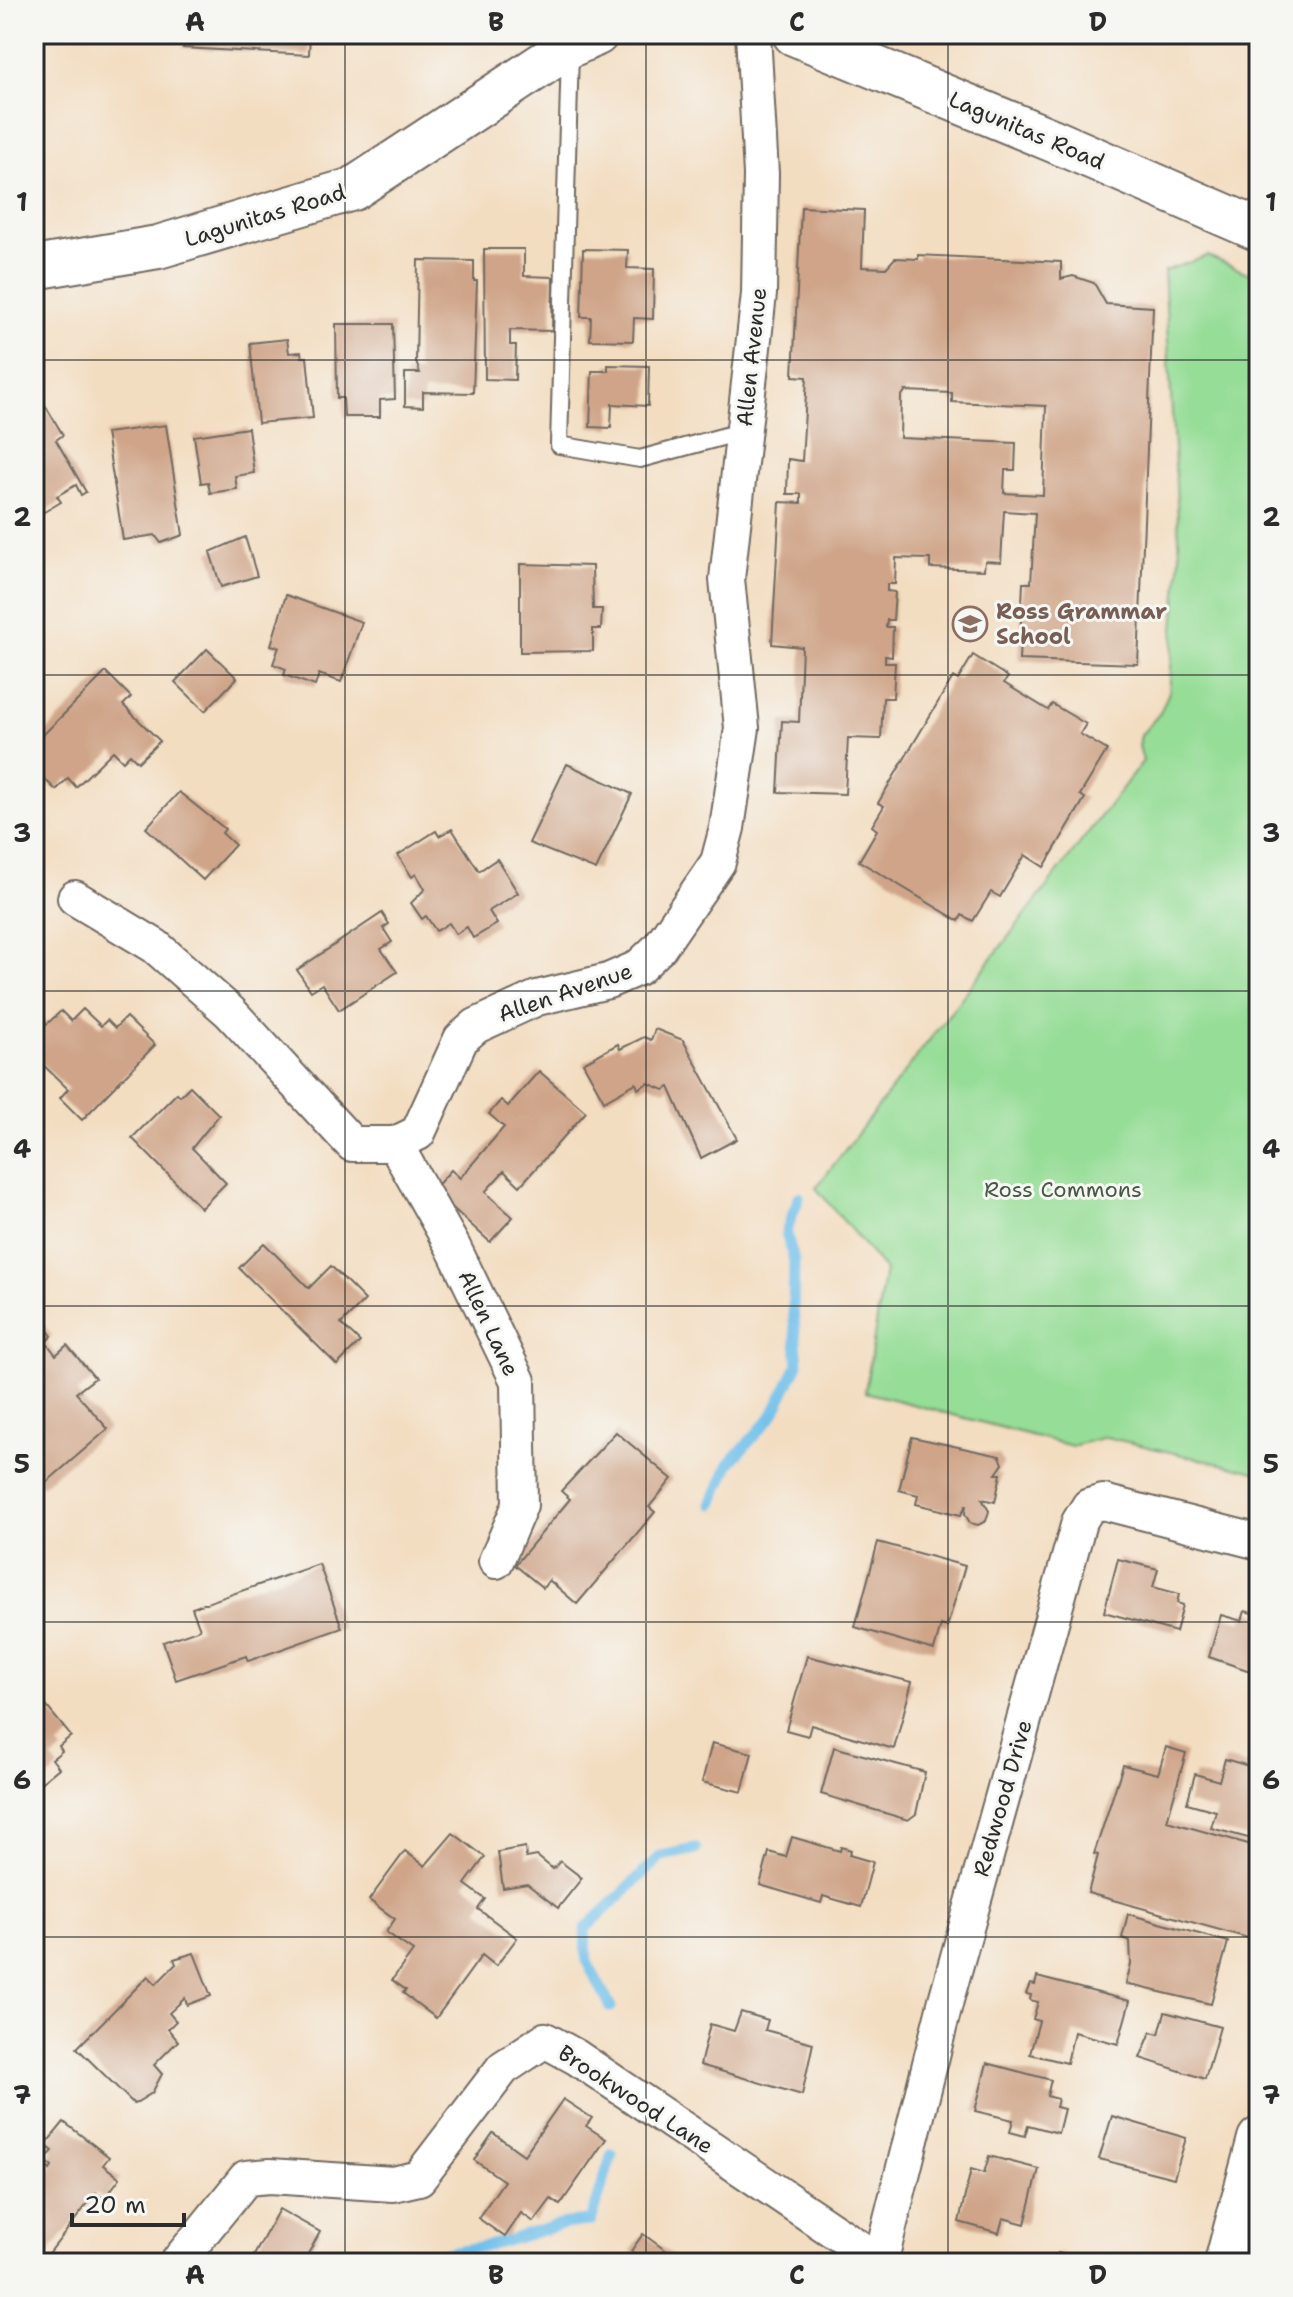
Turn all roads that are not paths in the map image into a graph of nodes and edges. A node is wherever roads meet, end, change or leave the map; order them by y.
1 (753, 34) edge
2 (794, 34) edge
3 (583, 40) edge
4 (1259, 230) edge
5 (34, 268) edge
6 (744, 431) junction
7 (75, 898) dead end
8 (395, 1144) junction
9 (1259, 1542) edge
10 (496, 1561) dead end
11 (1259, 2139) edge
12 (177, 2263) edge
13 (880, 2263) edge
14 (1226, 2263) edge

1 - 6 street, Allen Avenue
2 - 4 street, Lagunitas Road
3 - 5 street, Lagunitas Road
3 - 6 lane
6 - 8 street, Allen Avenue
7 - 8 street
8 - 10 street, Allen Lane
9 - 13 street, Redwood Drive
11 - 14 street
12 - 13 street, Brookwood Lane

